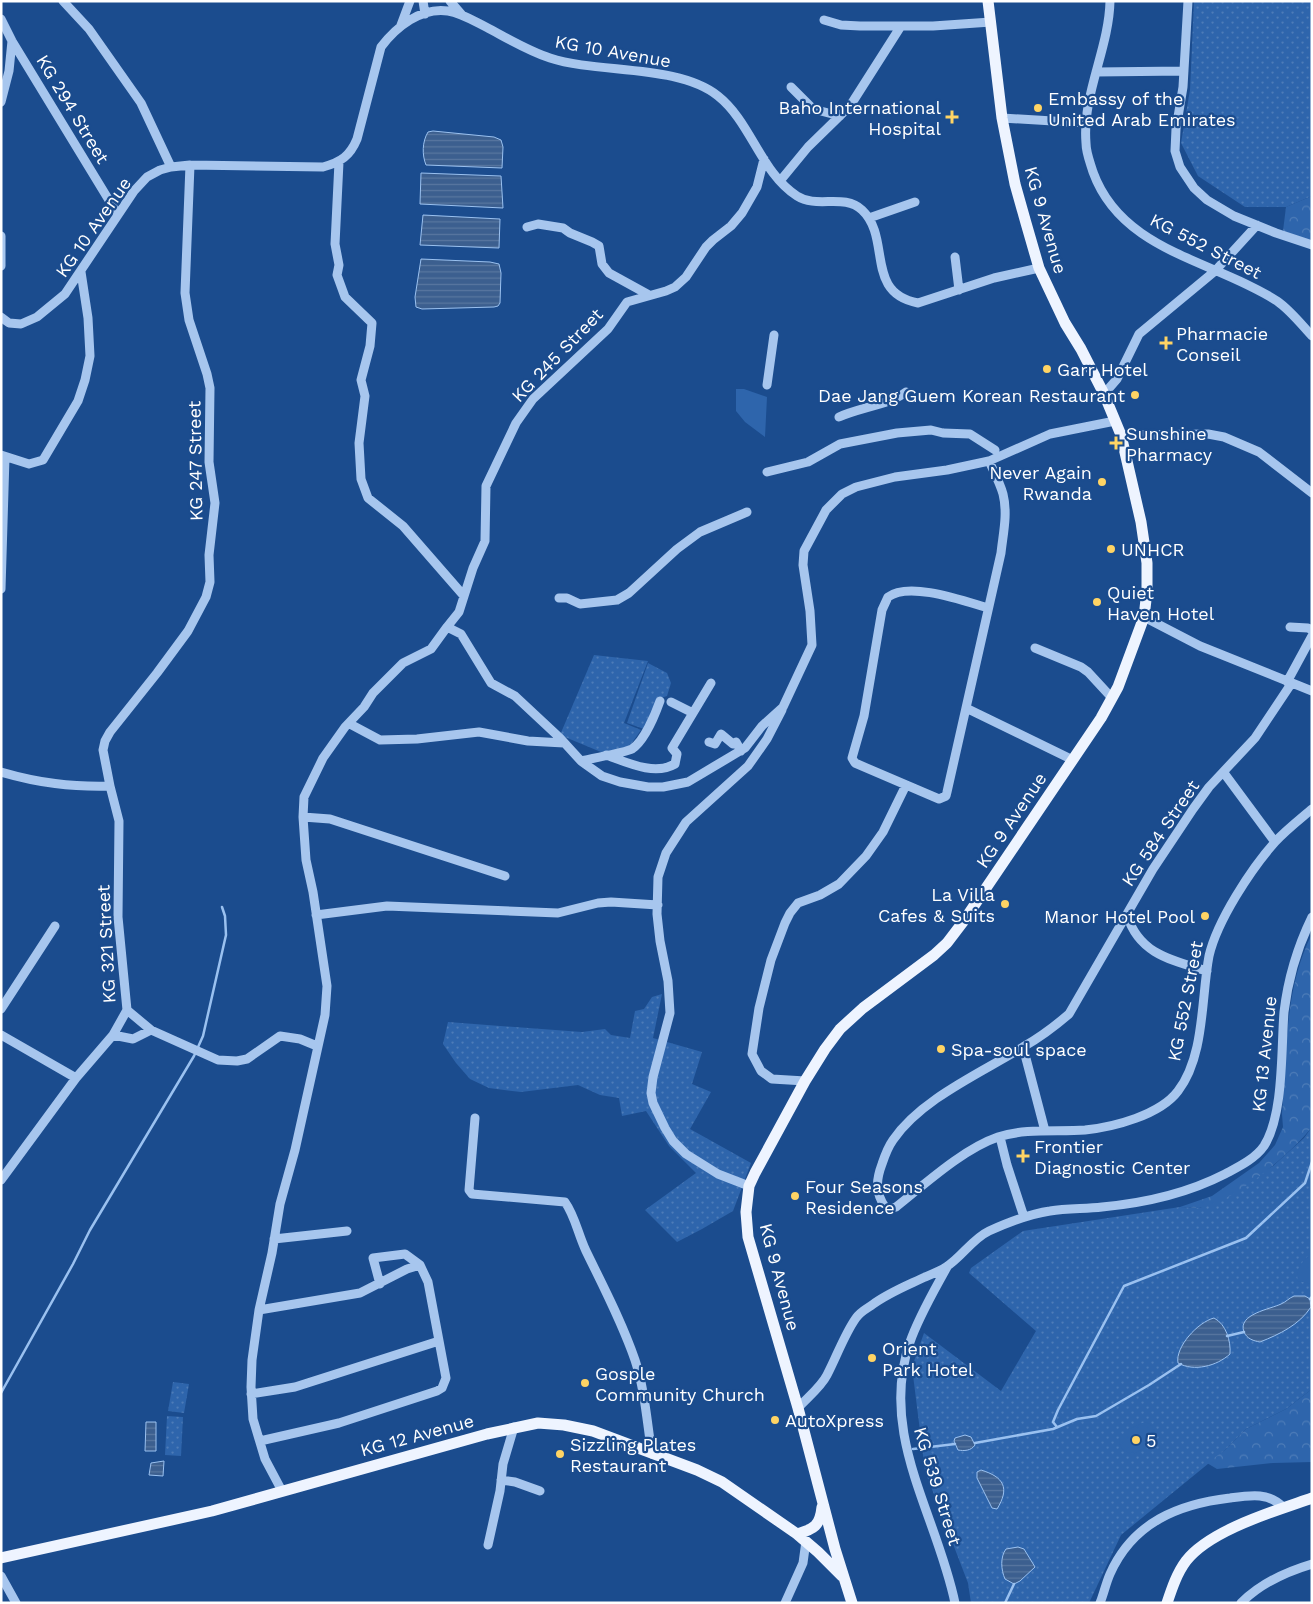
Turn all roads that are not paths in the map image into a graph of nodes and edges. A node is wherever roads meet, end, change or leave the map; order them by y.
1 (63, 1) edge
2 (410, 1) edge
3 (423, 1) edge
4 (450, 1) edge
5 (988, 1) edge
6 (1110, 1) edge
7 (1188, 1) edge
8 (430, 9) edge
9 (462, 16) junction
10 (1, 19) edge
11 (824, 20) dead end
12 (991, 22) junction
13 (402, 25) junction
14 (901, 26) junction
15 (12, 41) junction
16 (1184, 71) junction
17 (1096, 72) junction
18 (791, 87) dead end
19 (1, 102) edge
20 (840, 116) junction
21 (1002, 118) junction
22 (1086, 123) junction
23 (764, 159) junction
24 (339, 162) junction
25 (190, 165) junction
26 (171, 167) junction
27 (780, 181) junction
28 (915, 202) dead end
29 (118, 215) junction
30 (869, 218) junction
31 (1257, 225) junction
32 (527, 227) dead end
33 (1, 236) edge
34 (1312, 245) edge
35 (954, 257) dead end
36 (1, 266) edge
37 (1039, 268) junction
38 (1215, 271) junction
39 (82, 272) junction
40 (959, 290) junction
41 (649, 295) junction
42 (1, 317) edge
43 (774, 335) dead end
44 (1312, 336) edge
45 (767, 385) dead end
46 (906, 392) dead end
47 (1104, 394) junction
48 (839, 417) dead end
49 (1115, 421) junction
50 (1121, 435) junction
51 (995, 450) dead end
52 (3, 456) edge
53 (990, 461) junction
54 (768, 472) dead end
55 (1312, 493) edge
56 (747, 512) dead end
57 (1, 589) edge
58 (464, 596) junction
59 (559, 598) dead end
60 (988, 608) junction
61 (1144, 617) junction
62 (447, 627) junction
63 (1290, 627) dead end
64 (1312, 630) edge
65 (1312, 636) edge
66 (1035, 648) dead end
67 (711, 683) dead end
68 (1289, 683) junction
69 (1312, 691) edge
70 (1112, 698) junction
71 (660, 702) dead end
72 (671, 702) dead end
73 (783, 707) junction
74 (966, 708) junction
75 (693, 713) junction
76 (350, 724) junction
77 (709, 742) dead end
78 (564, 743) junction
79 (741, 751) junction
80 (606, 755) junction
81 (1072, 760) junction
82 (581, 761) junction
83 (1, 772) edge
84 (1224, 773) junction
85 (906, 785) junction
86 (110, 786) junction
87 (1312, 809) edge
88 (303, 817) junction
89 (1275, 842) junction
90 (505, 876) dead end
91 (658, 906) junction
92 (316, 915) junction
93 (1127, 915) junction
94 (1312, 917) edge
95 (55, 926) dead end
96 (1207, 971) junction
97 (1, 1009) edge
98 (127, 1010) junction
99 (151, 1030) junction
100 (1, 1035) edge
101 (113, 1036) junction
102 (318, 1046) junction
103 (1023, 1047) junction
104 (76, 1078) junction
105 (805, 1081) junction
106 (475, 1118) dead end
107 (1045, 1131) junction
108 (1000, 1137) junction
109 (1, 1180) edge
110 (750, 1186) junction
111 (890, 1209) joint
112 (1024, 1217) junction
113 (347, 1231) dead end
114 (274, 1239) junction
115 (420, 1265) junction
116 (947, 1267) junction
117 (380, 1284) junction
118 (259, 1310) junction
119 (439, 1341) junction
120 (251, 1394) junction
121 (798, 1408) junction
122 (514, 1428) junction
123 (260, 1442) junction
124 (652, 1454) junction
125 (502, 1480) junction
126 (282, 1491) junction
127 (540, 1491) dead end
128 (1312, 1498) edge
129 (823, 1503) junction
130 (1284, 1508) junction
131 (802, 1538) junction
132 (488, 1545) dead end
133 (835, 1549) junction
134 (818, 1552) junction
135 (1, 1558) edge
136 (1312, 1564) edge
137 (1, 1576) edge
138 (843, 1577) junction
139 (16, 1603) edge
140 (785, 1603) edge
141 (852, 1603) edge
142 (955, 1603) edge
143 (1100, 1603) edge
144 (1167, 1603) edge
145 (1241, 1603) edge

1 - 26 street
2 - 13 street
3 - 8 street
4 - 9 street
5 - 12 main road, KG 9 Avenue
6 - 17 street, KG 552 Street
7 - 16 street
8 - 9 street, KG 10 Avenue
8 - 13 street
9 - 23 street, KG 10 Avenue
10 - 15 street, KG 294 Street
11 - 14 street
12 - 14 street
12 - 21 main road, KG 9 Avenue
13 - 24 street
14 - 20 street
15 - 19 street
15 - 29 street, KG 294 Street
16 - 17 street
16 - 31 street
17 - 22 street, KG 552 Street
18 - 20 street
20 - 27 street
21 - 22 street
21 - 37 main road, KG 9 Avenue
22 - 38 street, KG 552 Street
23 - 27 street, KG 10 Avenue
23 - 41 street, KG 245 Street
24 - 25 street, KG 10 Avenue
24 - 58 street
25 - 26 street, KG 10 Avenue
25 - 86 street, KG 247 Street
26 - 29 street, KG 10 Avenue
27 - 30 street, KG 10 Avenue
28 - 30 street
29 - 39 street, KG 10 Avenue
30 - 40 street
31 - 34 street
31 - 38 street
32 - 41 street
33 - 36 street
35 - 40 street
37 - 40 street
37 - 47 main road, KG 9 Avenue
38 - 44 street, KG 552 Street
38 - 47 street
39 - 42 street, KG 10 Avenue
39 - 52 street
41 - 58 street, KG 245 Street
43 - 45 street
46 - 48 street
47 - 49 main road, KG 9 Avenue
49 - 50 main road, KG 9 Avenue
49 - 53 street
50 - 55 street
50 - 61 main road, KG 9 Avenue
51 - 54 street
52 - 57 street
53 - 60 street
53 - 73 street
56 - 59 street
58 - 62 street, KG 245 Street
60 - 74 street
60 - 85 street
61 - 68 street
61 - 70 main road, KG 9 Avenue
62 - 76 street, KG 245 Street
62 - 78 street
63 - 64 street
65 - 68 street, KG 584 Street
66 - 70 street
67 - 75 street
68 - 69 street
68 - 84 street, KG 584 Street
70 - 81 main road, KG 9 Avenue
71 - 80 street
72 - 75 street
73 - 79 street
73 - 91 street
74 - 81 street
74 - 85 street
75 - 80 street
76 - 78 street
76 - 88 street, KG 245 Street
77 - 79 street
78 - 82 street
79 - 82 street
80 - 82 street
81 - 105 main road, KG 9 Avenue
83 - 86 street
84 - 89 street
84 - 93 street, KG 584 Street
85 - 105 street
86 - 98 street, KG 321 Street
87 - 89 street, KG 552 Street
88 - 90 street
88 - 92 street, KG 245 Street
89 - 96 street, KG 552 Street
91 - 92 street
91 - 110 street
92 - 102 street, KG 245 Street
93 - 96 street
93 - 103 street, KG 584 Street
94 - 112 street, KG 13 Avenue
95 - 97 street
96 - 107 street, KG 552 Street
98 - 99 street
98 - 101 street, KG 321 Street
99 - 101 street
99 - 102 street
100 - 104 street
101 - 104 street, KG 321 Street
102 - 114 street, KG 245 Street
103 - 107 street
103 - 111 street, KG 584 Street
104 - 109 street, KG 321 Street
105 - 110 main road, KG 9 Avenue
106 - 124 street
107 - 108 street, KG 552 Street
108 - 111 street, KG 552 Street
108 - 112 street
110 - 121 main road, KG 9 Avenue
112 - 116 street, KG 13 Avenue
113 - 114 street
114 - 118 street, KG 245 Street
115 - 117 street
115 - 117 street
115 - 119 street
116 - 121 street, KG 13 Avenue
116 - 142 street, KG 539 Street
117 - 118 street
118 - 120 street, KG 245 Street
119 - 120 street
119 - 123 street
120 - 123 street, KG 245 Street
121 - 129 main road, KG 9 Avenue
122 - 124 main road, KG 12 Avenue
122 - 125 street
122 - 126 main road, KG 12 Avenue
123 - 126 street, KG 245 Street
124 - 131 main road, KG 12 Avenue
125 - 127 street
125 - 132 street
126 - 135 main road, KG 12 Avenue
128 - 130 main road
129 - 131 main road
129 - 133 main road, KG 9 Avenue
130 - 143 street
130 - 144 main road
131 - 134 main road, KG 12 Avenue
131 - 140 street
133 - 134 main road
133 - 138 main road, KG 9 Avenue
134 - 138 main road, KG 12 Avenue
136 - 145 street
137 - 139 street
138 - 141 main road, KG 9 Avenue

